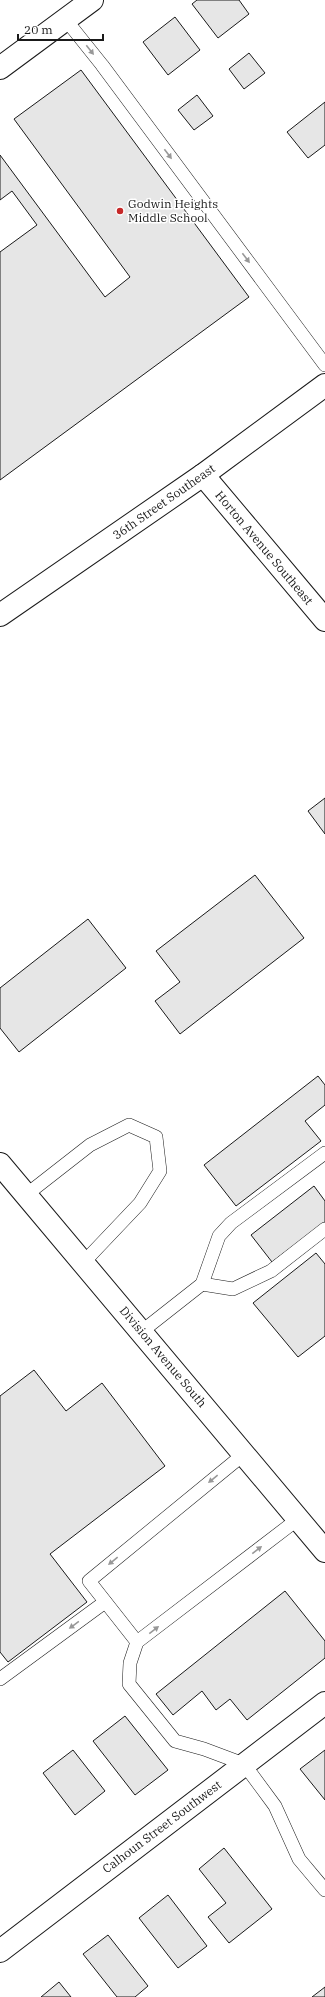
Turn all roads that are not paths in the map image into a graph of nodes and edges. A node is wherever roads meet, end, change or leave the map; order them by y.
1 (92, 0) edge
2 (66, 20) junction
3 (0, 68) edge
4 (325, 365) edge
5 (325, 385) edge
6 (203, 475) junction
7 (0, 615) edge
8 (325, 620) edge
9 (325, 1153) edge
10 (2, 1170) edge
11 (26, 1195) junction
12 (325, 1229) edge
13 (83, 1263) junction
14 (202, 1284) junction
15 (141, 1332) junction
16 (244, 1454) junction
17 (298, 1519) junction
18 (325, 1551) edge
19 (105, 1602) junction
20 (137, 1642) junction
21 (0, 1679) edge
22 (325, 1703) edge
23 (244, 1764) junction
24 (325, 1890) edge
25 (0, 1951) edge

1 - 2 street
2 - 3 street
2 -> 4 lane
5 - 6 street, 36th Street Southeast
6 - 7 street, 36th Street Southeast
6 - 8 street, Horton Avenue Southeast
9 - 14 lane
10 - 11 street, Division Avenue South
11 - 13 street, Division Avenue South
11 - 13 lane
12 - 14 lane
13 - 15 street, Division Avenue South
14 - 15 lane
15 - 16 street, Division Avenue South
16 - 17 street, Division Avenue South
16 -> 19 lane
17 - 18 street, Division Avenue South
20 -> 17 lane
19 - 20 lane
19 -> 21 lane
20 - 23 lane
22 - 23 street, Calhoun Street Southwest
23 - 24 lane
23 - 25 street, Calhoun Street Southwest

